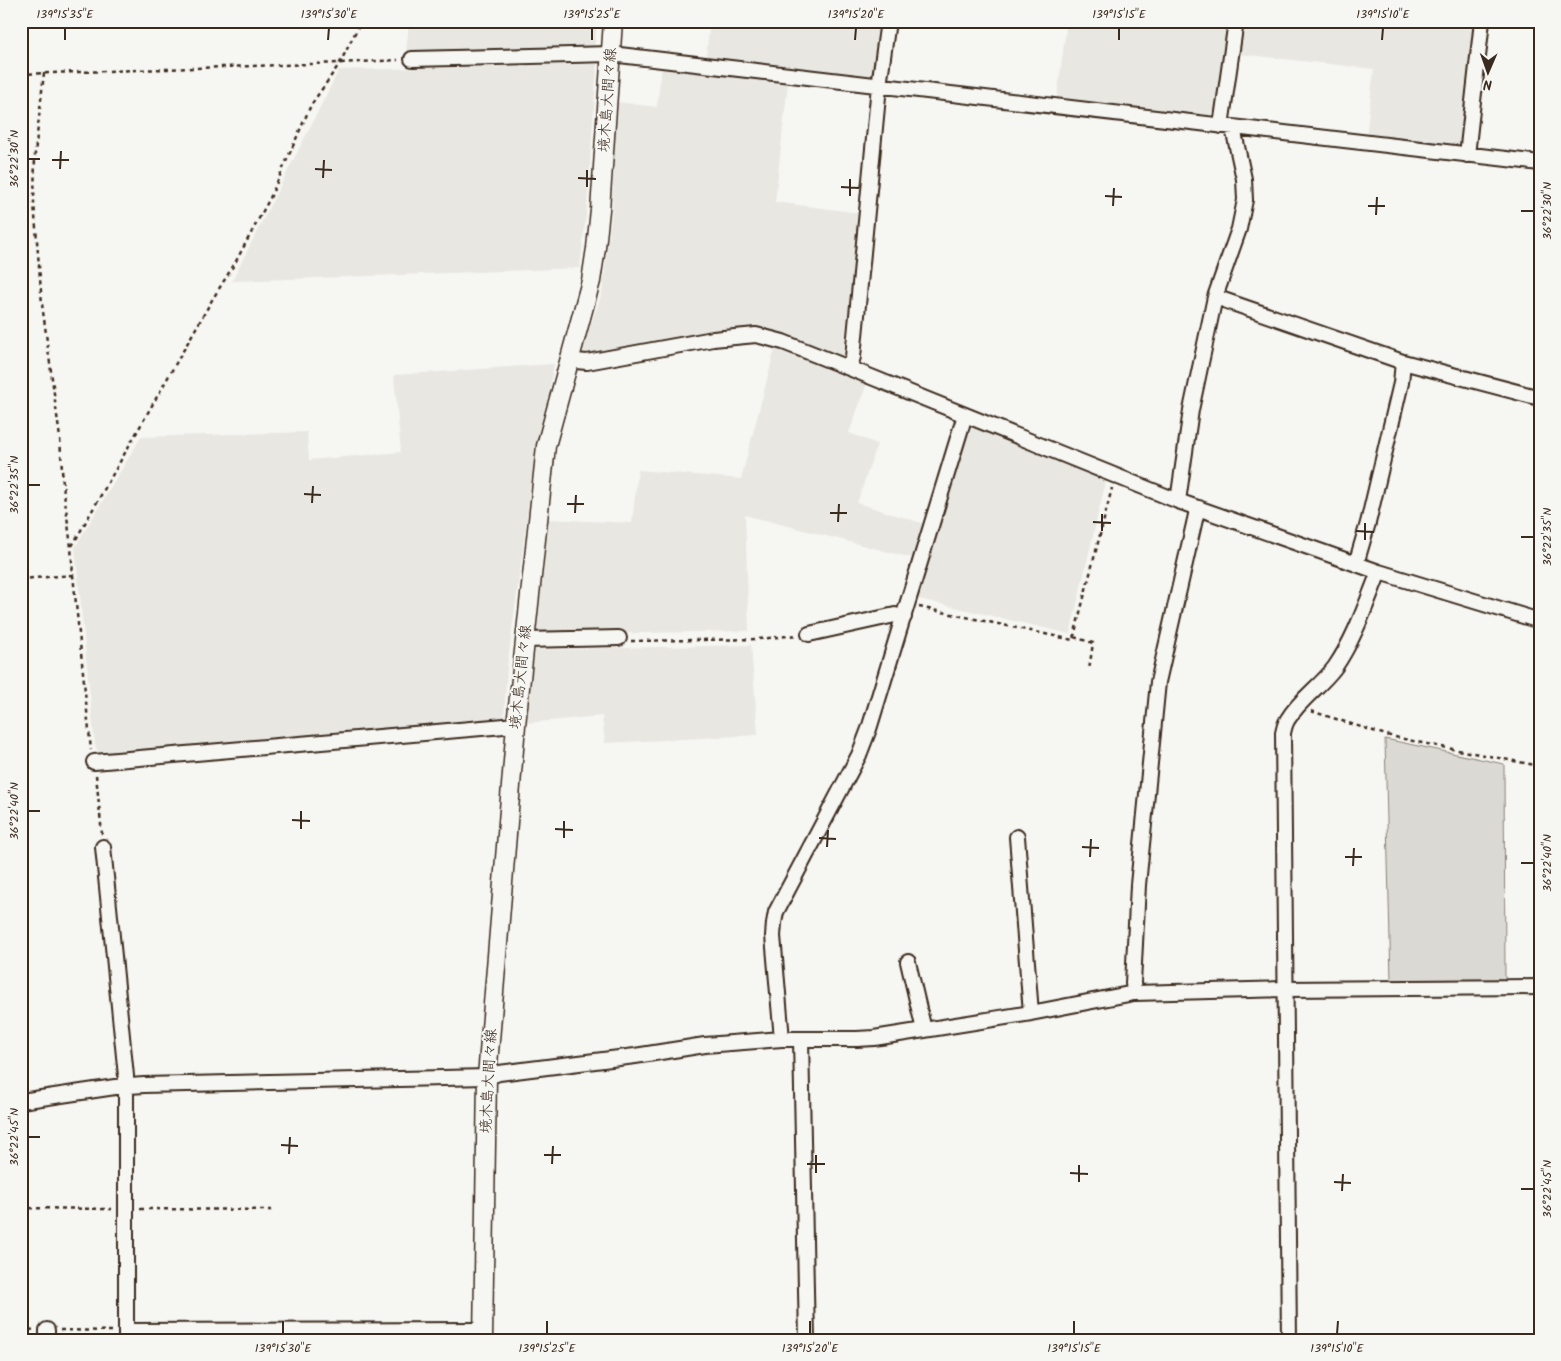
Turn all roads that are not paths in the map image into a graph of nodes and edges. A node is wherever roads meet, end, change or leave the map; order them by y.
1 (613, 21) edge
2 (888, 21) edge
3 (1236, 21) edge
4 (1482, 21) edge
5 (611, 54) junction
6 (412, 59) road end
7 (879, 86) junction
8 (1227, 127) junction
9 (1467, 155) junction
10 (1540, 163) edge
11 (1215, 297) junction
12 (570, 358) junction
13 (1403, 362) junction
14 (849, 368) junction
15 (1540, 398) edge
16 (965, 414) junction
17 (1178, 501) junction
18 (1199, 508) junction
19 (1356, 564) junction
20 (1379, 572) junction
21 (906, 611) junction
22 (1540, 621) edge
23 (809, 634) road end
24 (619, 638) road end
25 (524, 640) junction
26 (516, 725) junction
27 (94, 762) road end
28 (1017, 837) dead end
29 (103, 847) road end
30 (908, 962) dead end
31 (1540, 987) edge
32 (1285, 989) junction
33 (1134, 993) junction
34 (1031, 1013) junction
35 (924, 1030) junction
36 (782, 1039) junction
37 (800, 1039) junction
38 (487, 1077) junction
39 (126, 1086) junction
40 (21, 1101) edge
41 (126, 1335) edge
42 (483, 1335) edge
43 (807, 1340) edge
44 (1289, 1340) edge

1 - 5 main road, 境木島大間々線
2 - 7 street
3 - 8 street
4 - 9 street
5 - 6 street
5 - 7 street
5 - 12 main road, 境木島大間々線
7 - 8 street
7 - 14 street
8 - 9 street
8 - 11 street
9 - 10 street
11 - 13 street
11 - 17 street
12 - 14 street
12 - 25 main road, 境木島大間々線
13 - 15 street
13 - 19 street
14 - 16 street
16 - 17 street
16 - 21 street
17 - 18 street
18 - 19 street
18 - 33 street
19 - 20 street
20 - 22 street
20 - 32 street
21 - 23 street
21 - 36 street
24 - 25 street
25 - 26 main road, 境木島大間々線
26 - 27 street
26 - 38 main road, 境木島大間々線
28 - 34 street
29 - 39 street
30 - 35 street
31 - 32 street
32 - 33 street
32 - 44 street
33 - 34 street
34 - 35 street
35 - 37 street
36 - 37 street
36 - 38 street
37 - 43 street
38 - 39 street
38 - 42 main road, 境木島大間々線
39 - 40 street
39 - 41 street
41 - 42 street

